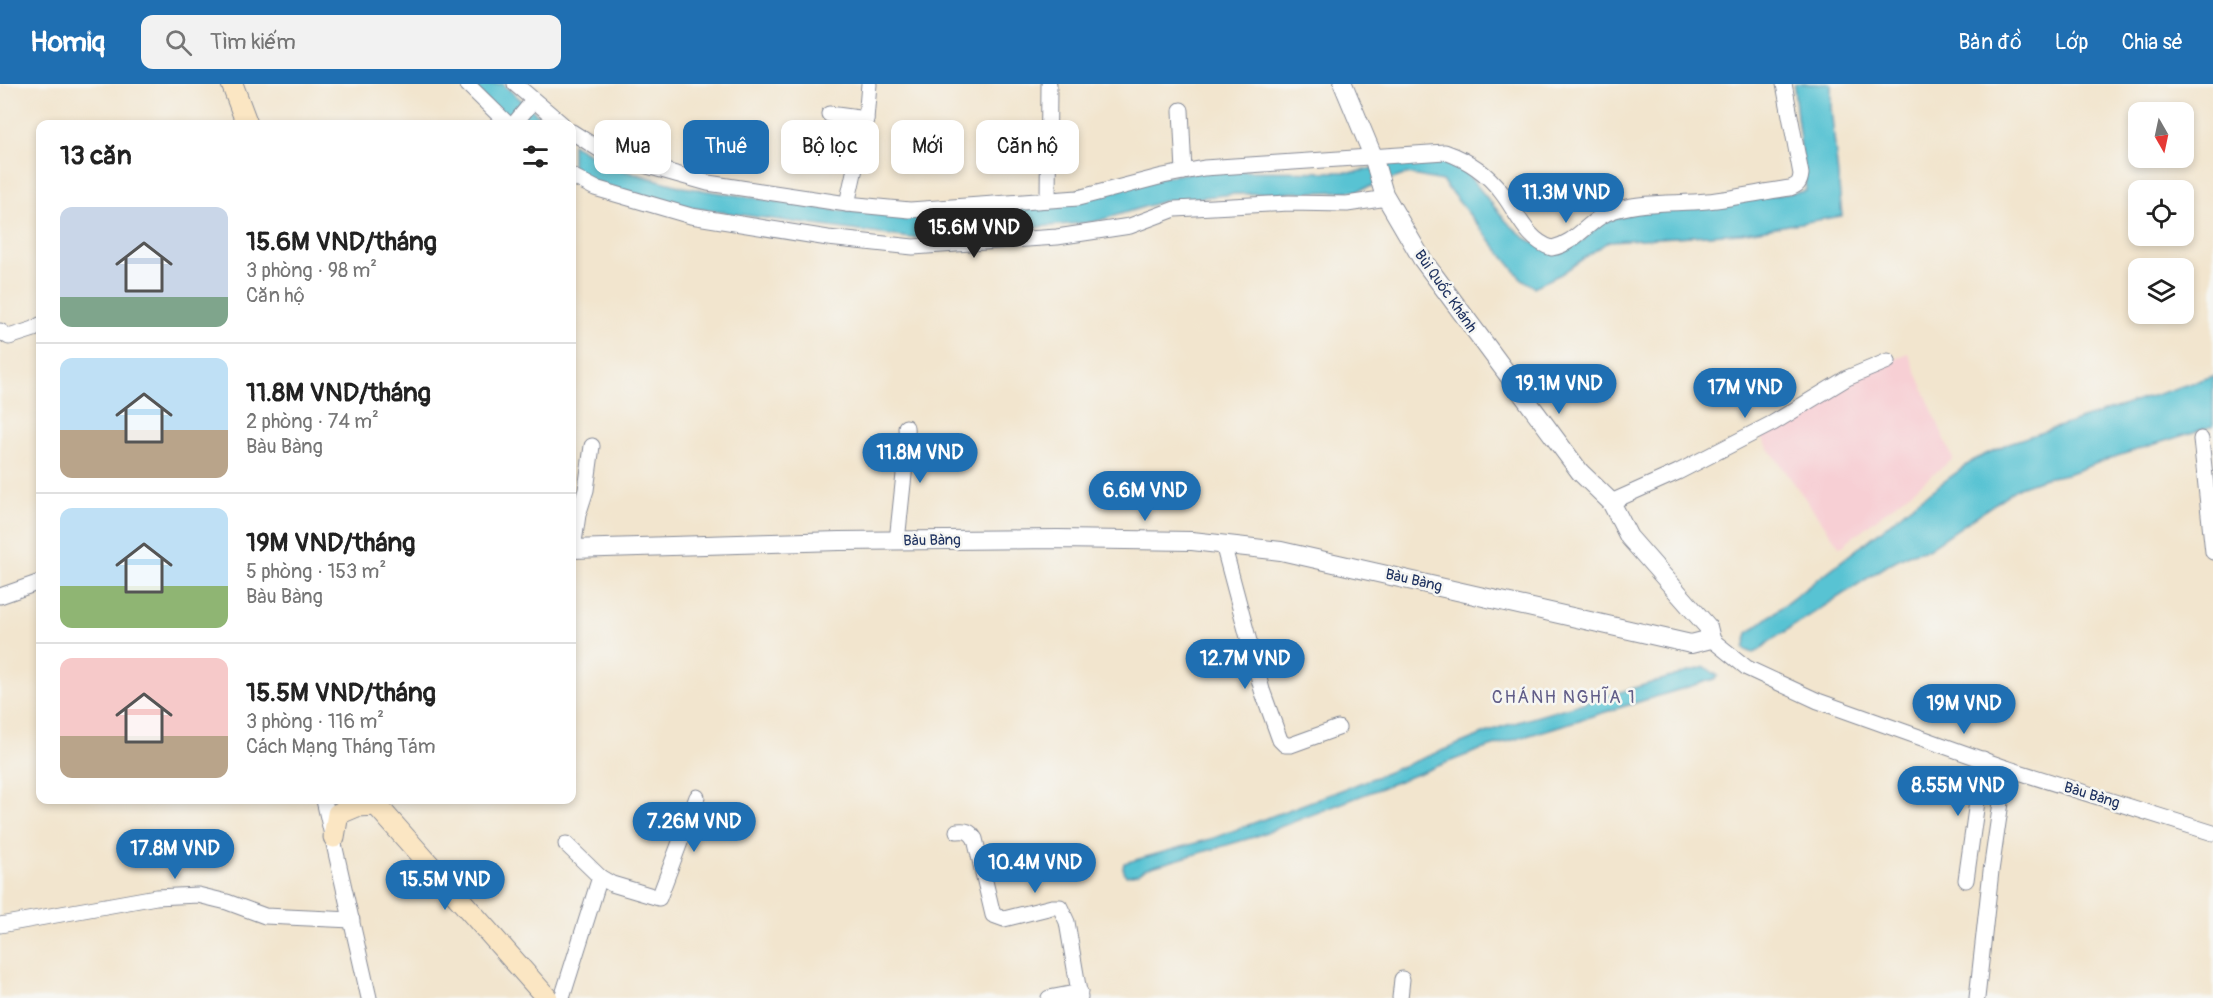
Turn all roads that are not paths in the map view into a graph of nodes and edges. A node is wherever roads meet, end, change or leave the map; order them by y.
1 (232, 84) edge
2 (467, 84) edge
3 (515, 84) edge
4 (869, 84) edge
5 (1049, 84) edge
6 (1343, 84) edge
7 (1784, 84) edge
8 (533, 101) junction
9 (1182, 110) dead end
10 (829, 114) dead end
11 (866, 119) junction
12 (246, 120) edge
13 (504, 120) edge
14 (516, 120) edge
15 (557, 120) edge
16 (576, 135) edge
17 (1374, 159) junction
18 (1184, 172) junction
19 (576, 178) edge
20 (1386, 196) junction
21 (1048, 200) junction
22 (847, 204) junction
23 (36, 328) edge
24 (0, 331) edge
25 (1888, 361) dead end
26 (906, 426) dead end
27 (2201, 439) dead end
28 (592, 446) dead end
29 (1611, 502) junction
30 (576, 526) edge
31 (897, 541) junction
32 (1223, 544) junction
33 (576, 549) edge
34 (2213, 552) edge
35 (36, 583) edge
36 (0, 596) edge
37 (1712, 639) junction
38 (1338, 728) dead end
39 (1983, 759) junction
40 (2006, 768) junction
41 (697, 797) dead end
42 (325, 804) edge
43 (366, 804) edge
44 (376, 804) edge
45 (957, 831) dead end
46 (2213, 832) edge
47 (334, 837) junction
48 (566, 844) dead end
49 (600, 877) junction
50 (1966, 880) dead end
51 (352, 920) junction
52 (0, 925) edge
53 (1402, 979) dead end
54 (1080, 995) edge
55 (369, 998) edge
56 (547, 998) edge
57 (562, 998) edge
58 (1049, 998) edge
59 (1400, 998) edge
60 (1977, 998) edge

1 - 12 main road
2 - 13 street
3 - 8 street
4 - 11 street
5 - 21 street
6 - 17 street
7 - 17 street
8 - 14 street
8 - 15 street
9 - 18 street
10 - 11 street
11 - 22 street
16 - 22 street
17 - 18 street
17 - 20 street, Bùi Quốc Khánh
18 - 21 street
19 - 20 street
20 - 29 street, Bùi Quốc Khánh
21 - 22 street
23 - 24 street
25 - 29 street
26 - 31 street
27 - 34 street
28 - 30 street
29 - 37 street, Bùi Quốc Khánh
31 - 32 street, Bàu Bàng
31 - 33 street, Bàu Bàng
32 - 37 street, Bàu Bàng
32 - 38 street
35 - 36 street
37 - 39 street, Bàu Bàng
39 - 40 street, Bàu Bàng
39 - 50 street
40 - 46 street, Bàu Bàng
40 - 60 street
41 - 49 street
42 - 47 street
43 - 47 main road
44 - 56 main road
45 - 54 street
47 - 51 street
48 - 49 street
49 - 57 street
51 - 52 street
51 - 55 street
53 - 59 street
54 - 58 street

